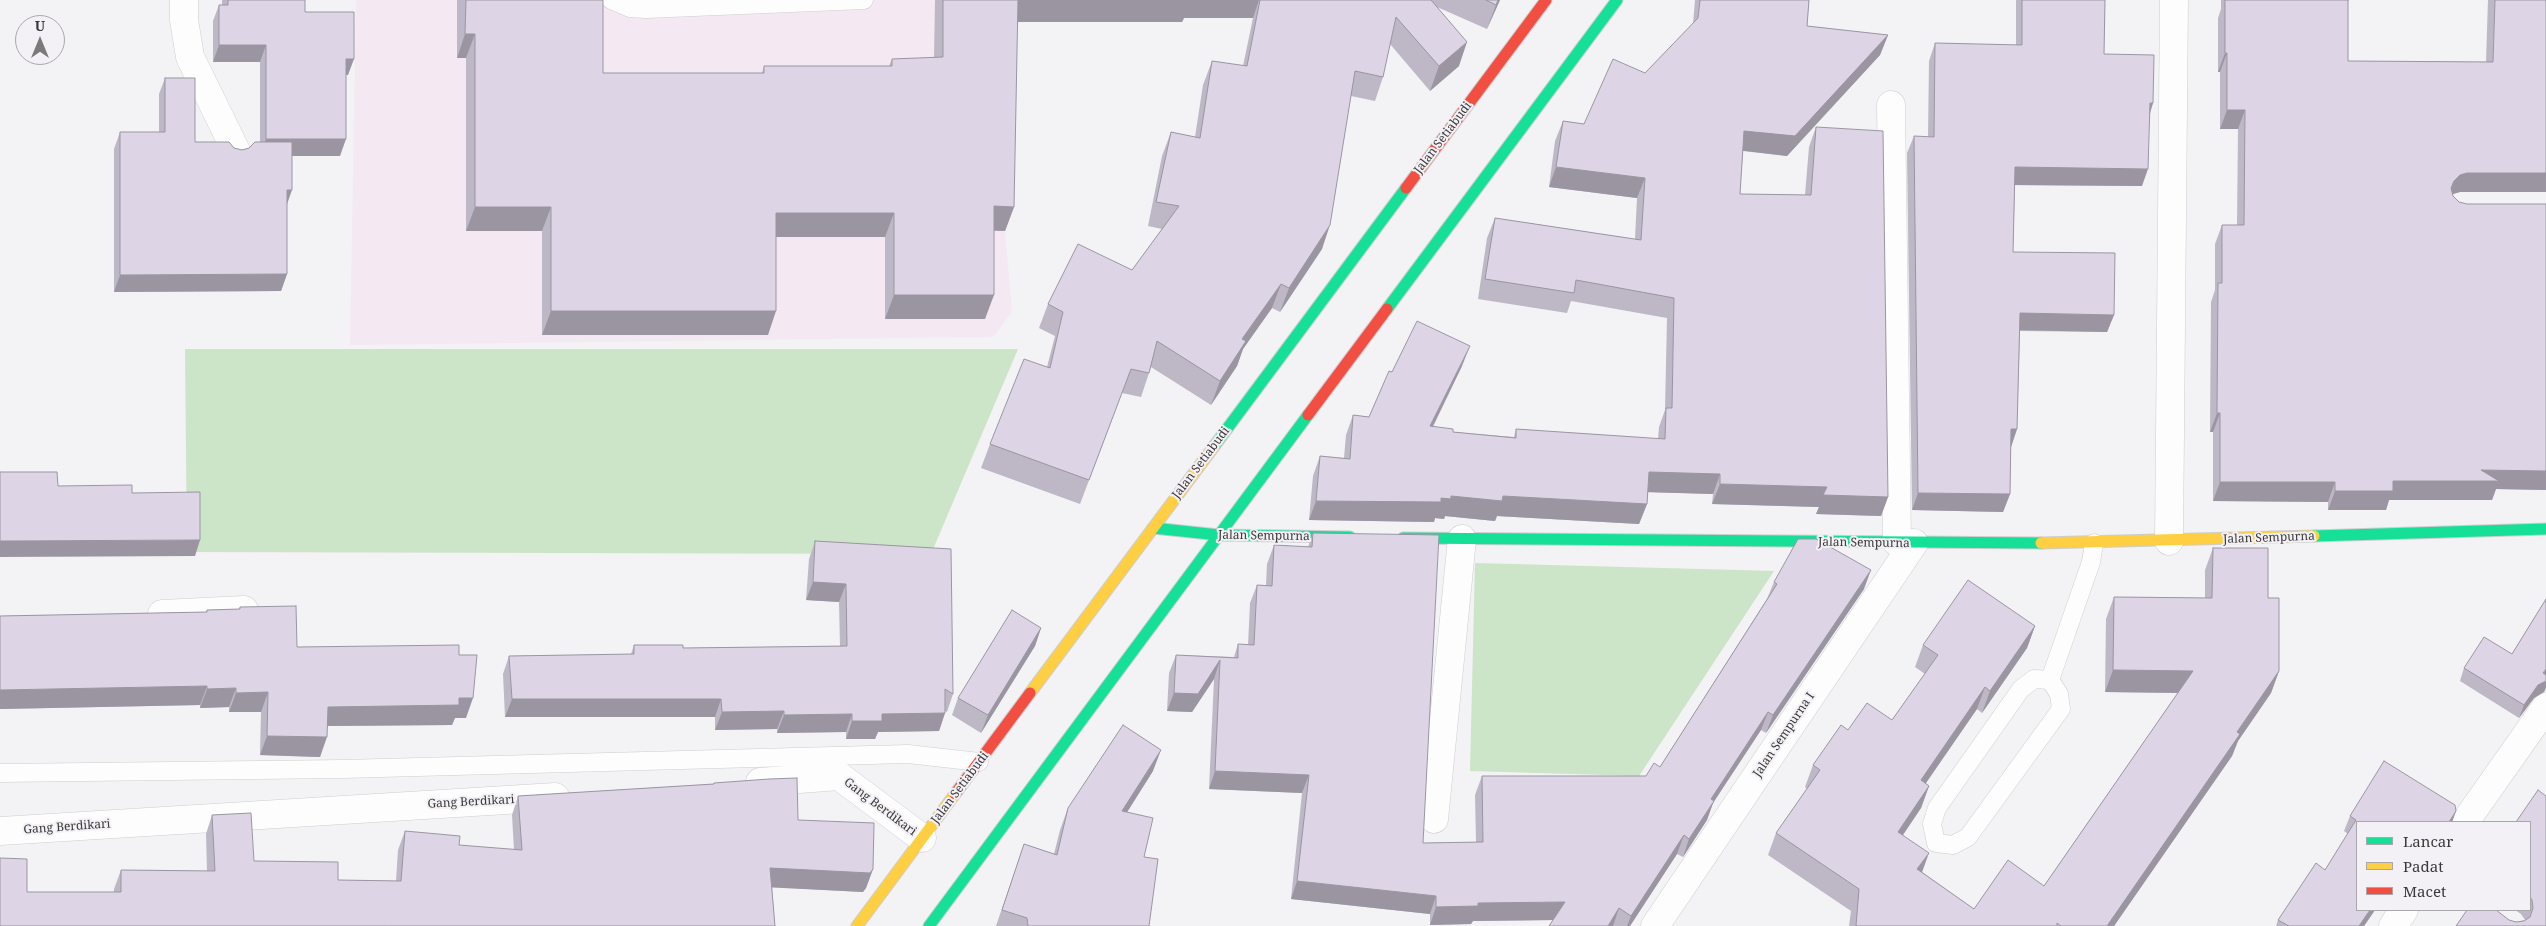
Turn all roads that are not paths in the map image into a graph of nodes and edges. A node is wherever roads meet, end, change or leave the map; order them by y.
1 (184, 0) edge
2 (610, 0) edge
3 (864, 0) edge
4 (1546, 0) edge
5 (1617, 0) edge
6 (2174, 0) edge
7 (1891, 105) dead end
8 (236, 150) edge
9 (1153, 528) junction
10 (2546, 528) edge
11 (1219, 535) junction
12 (1365, 538) edge
13 (1394, 538) edge
14 (1462, 539) junction
15 (2169, 541) junction
16 (1905, 543) junction
17 (2094, 543) junction
18 (271, 609) edge
19 (135, 615) edge
20 (2050, 680) junction
21 (2546, 707) edge
22 (979, 762) junction
23 (0, 773) edge
24 (732, 784) edge
25 (576, 795) edge
26 (1434, 819) dead end
27 (2466, 821) edge
28 (0, 831) edge
29 (922, 838) junction
30 (2403, 911) edge
31 (857, 926) edge
32 (929, 926) edge
33 (1655, 926) edge
34 (2393, 926) edge

1 - 8 street
2 - 3 lane
4 - 9 main road, Jalan Setiabudi
5 - 11 main road
6 - 15 street
7 - 16 street
9 - 11 main road, Jalan Sempurna
9 - 22 main road, Jalan Setiabudi
10 - 15 main road, Jalan Sempurna
11 - 12 main road, Jalan Sempurna
11 - 32 main road
13 - 14 main road, Jalan Sempurna
14 - 16 main road, Jalan Sempurna
14 - 26 street
15 - 17 main road, Jalan Sempurna
16 - 17 main road, Jalan Sempurna
16 - 33 street, Jalan Sempurna I
17 - 20 lane
18 - 19 street
20 - 20 lane
21 - 27 street
22 - 23 lane
22 - 29 main road, Jalan Setiabudi
24 - 29 street, Gang Berdikari
25 - 28 street, Gang Berdikari
29 - 31 main road, Jalan Setiabudi
30 - 34 street

